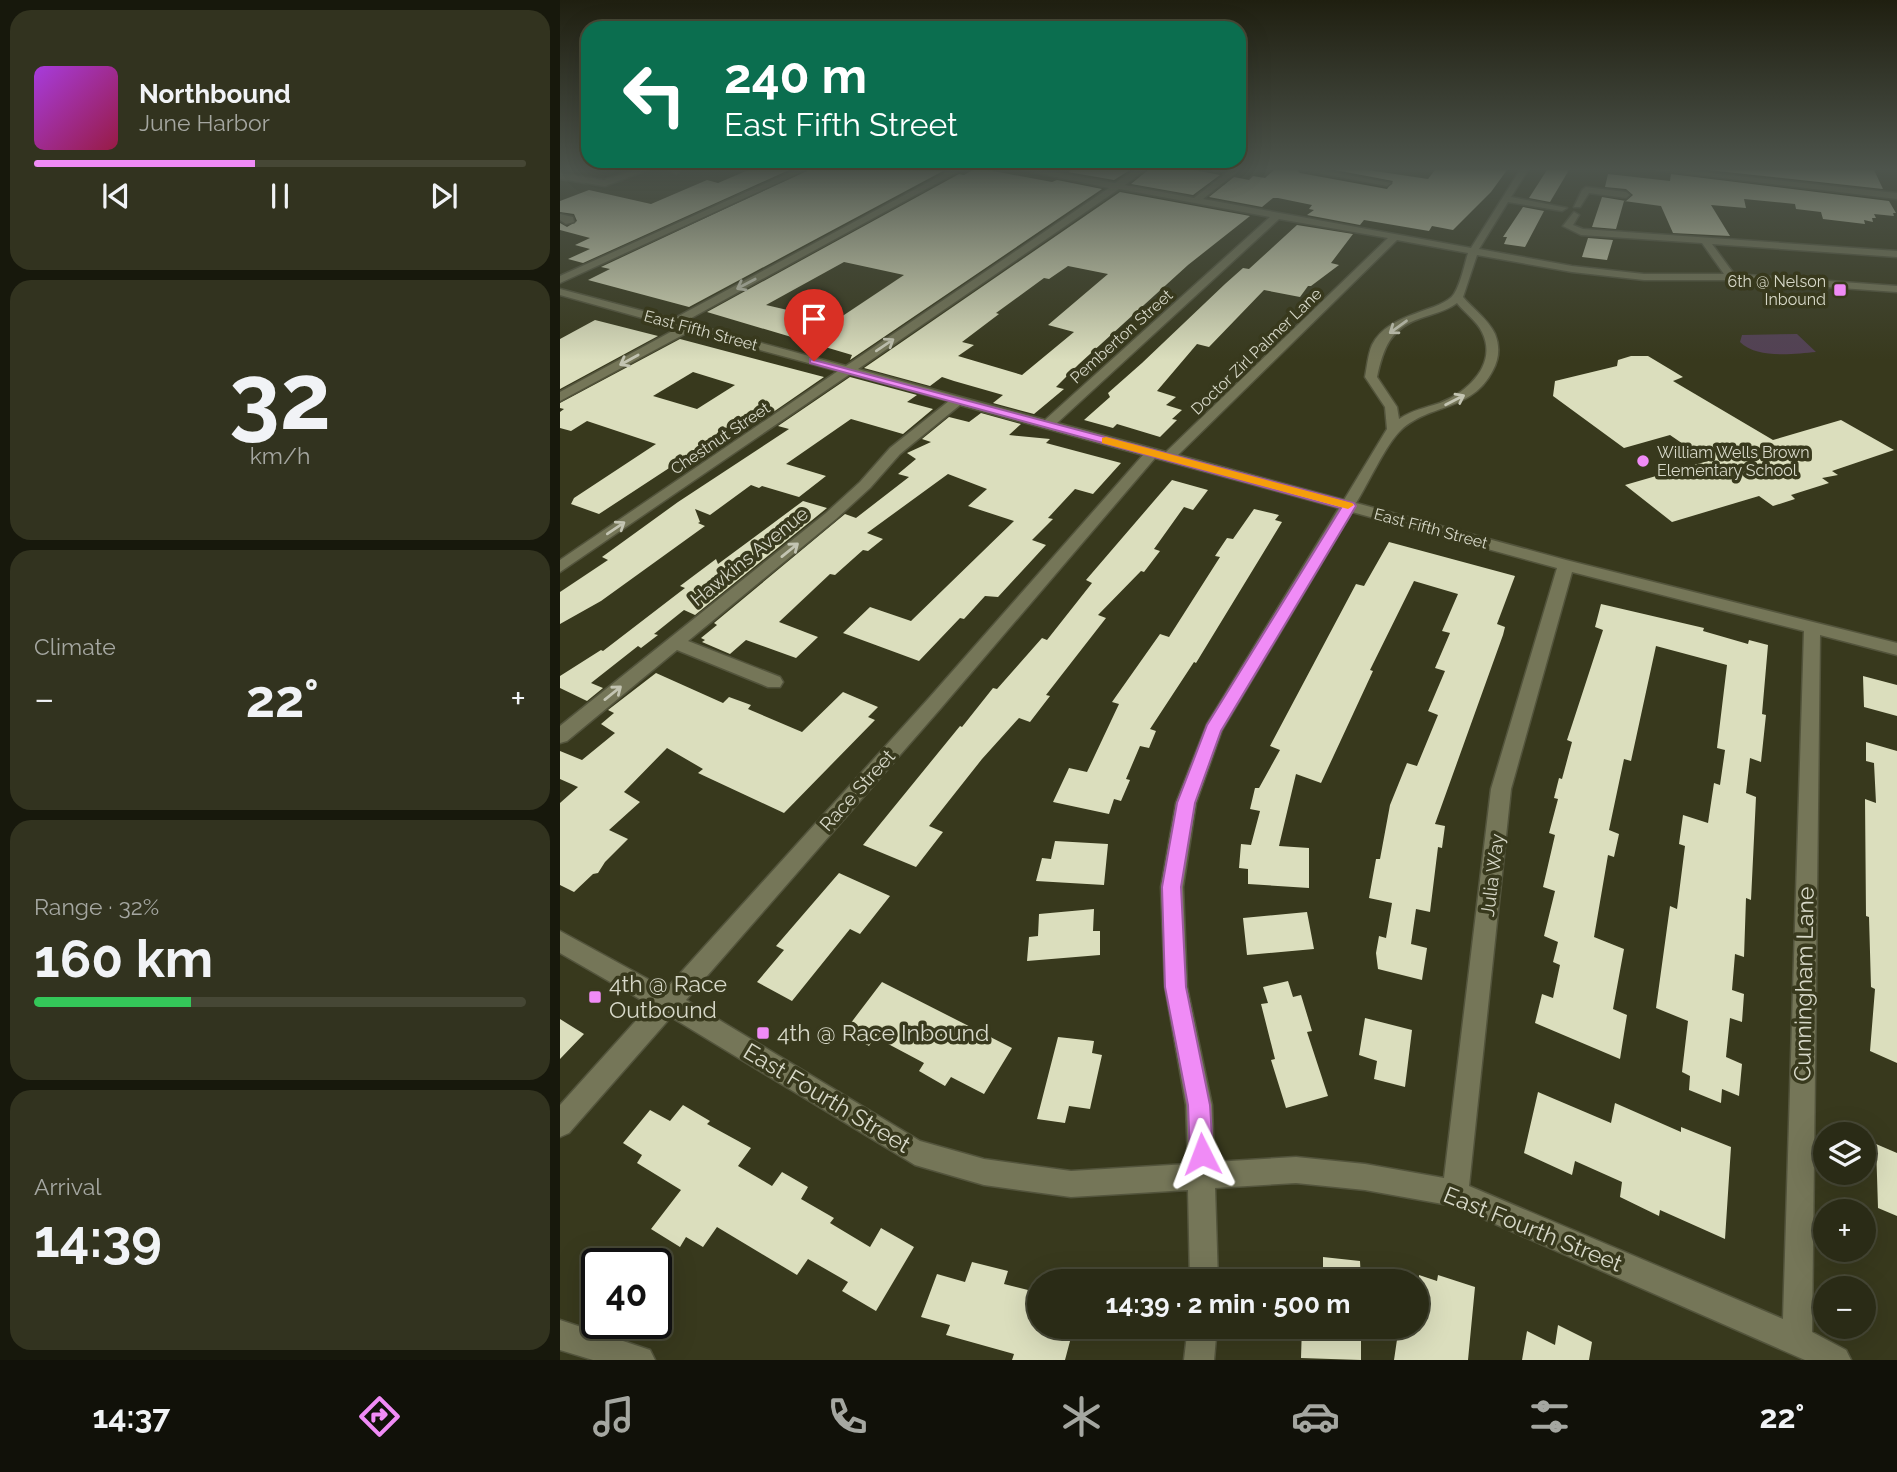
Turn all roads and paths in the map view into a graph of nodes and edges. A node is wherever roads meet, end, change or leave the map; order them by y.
1 (662, 233) edge
2 (840, 233) edge
3 (1048, 233) edge
4 (1258, 233) edge
5 (1382, 233) edge
6 (1484, 233) edge
7 (1612, 233) edge
8 (1396, 236) junction
9 (1706, 242) junction
10 (1474, 250) junction
11 (1897, 254) edge
12 (1731, 277) junction
13 (560, 280) edge
14 (1897, 289) edge
15 (560, 292) edge
16 (1458, 298) junction
17 (1432, 311) junction
18 (1472, 315) junction
19 (674, 323) junction
20 (688, 327) junction
21 (848, 370) junction
22 (560, 397) edge
23 (1384, 398) junction
24 (958, 400) junction
25 (1432, 409) junction
26 (1048, 424) junction
27 (1394, 429) junction
28 (1160, 455) junction
29 (1349, 506) junction
30 (1566, 565) junction
31 (560, 567) edge
32 (1812, 628) junction
33 (674, 643) junction
34 (1897, 649) edge
35 (774, 682) dead end
36 (560, 736) edge
37 (560, 941) edge
38 (668, 1003) junction
39 (560, 1124) edge
40 (1202, 1177) junction
41 (1455, 1193) junction
42 (1204, 1269) edge
43 (560, 1335) edge
44 (1201, 1339) edge
45 (1797, 1340) junction
46 (640, 1360) edge
47 (1199, 1360) edge
48 (1836, 1360) edge

1 - 13 street
2 -> 19 street
21 -> 3 street, Chestnut Street
4 - 26 street, Pemberton Street
5 - 8 street
6 - 10 street
7 - 9 street
8 - 10 street
8 - 28 street, Doctor Zirl Palmer Lane
9 - 11 street
9 - 12 street
10 - 12 street
10 - 16 street
12 - 14 street
15 - 19 street, East Fifth Street
16 - 17 street
16 - 18 street
17 - 18 street
17 -> 23 street
25 -> 18 street
19 - 20 street, East Fifth Street
20 - 21 street, East Fifth Street
20 -> 22 street
21 - 24 street, East Fifth Street
31 -> 21 street, Chestnut Street
23 - 25 street
23 - 27 street
24 - 26 street, East Fifth Street
33 -> 24 street, Hawkins Avenue
25 - 27 street
26 - 28 street, East Fifth Street
27 - 29 street
28 - 29 street, East Fifth Street
28 - 38 street, Race Street
29 - 30 street, East Fifth Street
29 - 40 street
30 - 32 street, East Fifth Street
30 - 41 street, Julia Way
32 - 34 street, East Fifth Street
32 - 45 street, Cunningham Lane
33 - 35 street
36 -> 33 street, Hawkins Avenue
37 - 38 street, East Fourth Street
38 - 39 street, Race Street
38 - 40 street, East Fourth Street
40 - 41 street, East Fourth Street
40 - 42 street
41 - 45 street, East Fourth Street
43 - 46 street
44 - 47 street
45 - 48 street, East Fourth Street

